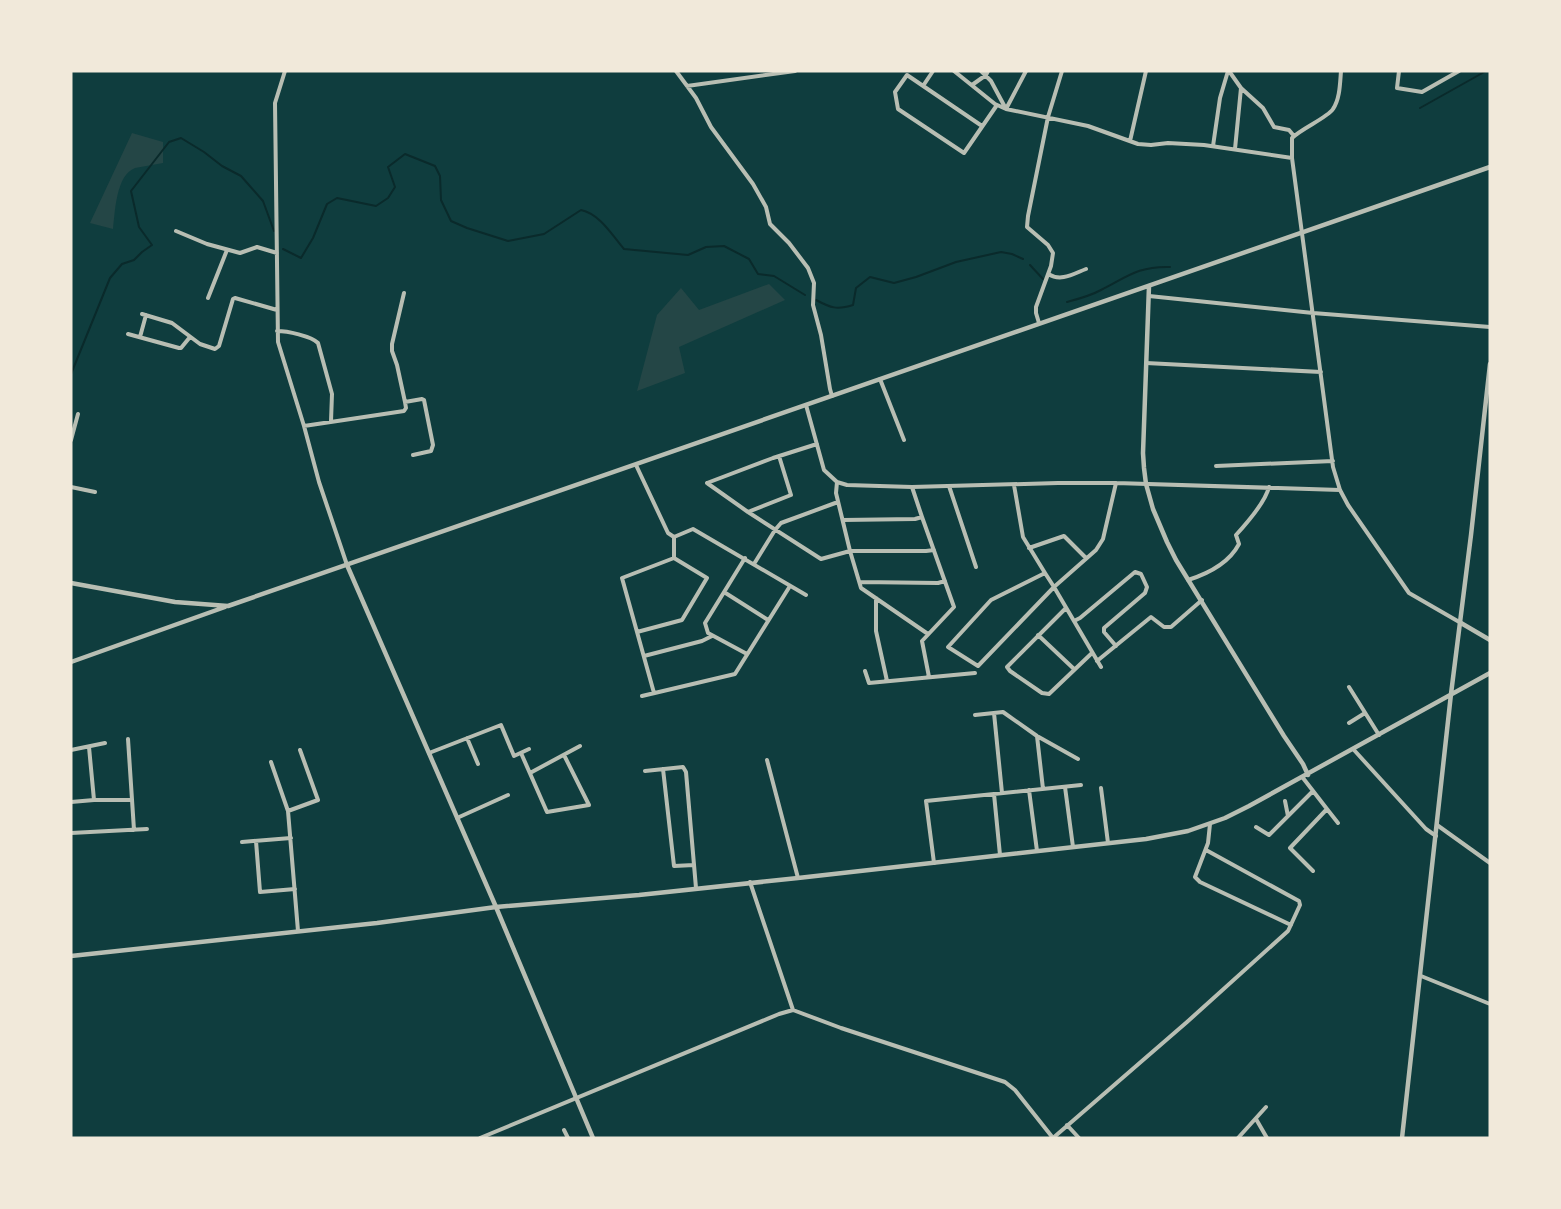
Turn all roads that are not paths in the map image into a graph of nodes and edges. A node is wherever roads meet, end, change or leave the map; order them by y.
1 (285, 71) edge
2 (676, 71) edge
3 (796, 71) edge
4 (933, 71) edge
5 (954, 71) edge
6 (981, 71) edge
7 (1026, 71) edge
8 (1062, 71) edge
9 (1146, 71) edge
10 (1237, 71) edge
11 (1341, 71) edge
12 (1399, 71) edge
13 (1459, 71) edge
14 (1229, 72) edge
15 (987, 73) edge
16 (972, 85) junction
17 (687, 86) junction
18 (923, 86) junction
19 (1241, 88) junction
20 (997, 105) junction
21 (1006, 109) junction
22 (1048, 117) junction
23 (982, 126) junction
24 (1294, 136) junction
25 (1130, 141) junction
26 (1213, 146) junction
27 (1236, 149) junction
28 (1292, 158) junction
29 (1490, 167) edge
30 (176, 231) dead end
31 (1302, 233) junction
32 (226, 250) junction
33 (278, 253) junction
34 (1086, 269) dead end
35 (1048, 274) junction
36 (1150, 286) junction
37 (404, 293) dead end
38 (1149, 296) junction
39 (208, 298) dead end
40 (277, 310) junction
41 (1313, 313) junction
42 (1039, 323) junction
43 (1490, 327) edge
44 (277, 331) junction
45 (128, 334) dead end
46 (190, 336) junction
47 (140, 337) junction
48 (1146, 363) junction
49 (1490, 364) edge
50 (1321, 372) junction
51 (880, 379) junction
52 (832, 396) junction
53 (405, 402) junction
54 (806, 405) junction
55 (78, 414) dead end
56 (331, 421) junction
57 (304, 426) junction
58 (71, 440) edge
59 (904, 440) dead end
60 (817, 444) junction
61 (413, 455) dead end
62 (779, 456) junction
63 (1333, 461) junction
64 (636, 465) junction
65 (1216, 466) dead end
66 (838, 482) junction
67 (1116, 483) junction
68 (1146, 484) junction
69 (1014, 485) junction
70 (949, 486) junction
71 (71, 487) edge
72 (912, 487) junction
73 (1269, 487) junction
74 (1340, 490) junction
75 (95, 492) dead end
76 (838, 502) junction
77 (748, 512) junction
78 (922, 517) junction
79 (843, 520) junction
80 (775, 530) junction
81 (674, 538) junction
82 (1029, 548) junction
83 (934, 550) junction
84 (850, 551) junction
85 (674, 558) junction
86 (745, 558) junction
87 (1086, 558) junction
88 (754, 564) junction
89 (347, 565) junction
90 (976, 567) dead end
91 (1045, 573) junction
92 (1188, 580) junction
93 (945, 581) junction
94 (71, 582) edge
95 (860, 582) junction
96 (790, 586) junction
97 (1054, 586) junction
98 (724, 592) junction
99 (806, 595) dead end
100 (876, 598) junction
101 (1202, 600) junction
102 (228, 606) junction
103 (1066, 608) junction
104 (768, 620) junction
105 (1074, 621) junction
106 (1461, 623) junction
107 (637, 632) junction
108 (928, 634) junction
109 (1038, 635) junction
110 (712, 636) junction
111 (1490, 640) edge
112 (1116, 646) junction
113 (1092, 652) junction
114 (747, 654) junction
115 (644, 656) junction
116 (1097, 661) junction
117 (71, 662) edge
118 (1101, 667) dead end
119 (1074, 669) junction
120 (866, 671) dead end
121 (975, 673) dead end
122 (1490, 673) edge
123 (929, 677) junction
124 (887, 682) junction
125 (1349, 687) dead end
126 (654, 693) junction
127 (1451, 694) junction
128 (642, 696) dead end
129 (994, 713) junction
130 (1365, 713) junction
131 (976, 715) dead end
132 (1348, 723) dead end
133 (1379, 735) junction
134 (1037, 736) junction
135 (467, 738) junction
136 (128, 740) dead end
137 (105, 743) dead end
138 (580, 746) dead end
139 (89, 747) junction
140 (529, 749) dead end
141 (71, 750) edge
142 (300, 750) dead end
143 (1354, 750) junction
144 (429, 752) junction
145 (521, 753) junction
146 (564, 755) junction
147 (1078, 759) dead end
148 (767, 760) dead end
149 (271, 762) dead end
150 (478, 764) dead end
151 (663, 769) junction
152 (645, 771) dead end
153 (530, 773) junction
154 (1308, 775) junction
155 (1303, 778) junction
156 (1081, 785) dead end
157 (1065, 786) junction
158 (1101, 788) dead end
159 (1043, 789) junction
160 (1029, 790) junction
161 (1313, 791) junction
162 (1002, 793) junction
163 (994, 794) junction
164 (508, 795) dead end
165 (94, 800) junction
166 (132, 800) junction
167 (1284, 801) dead end
168 (71, 802) edge
169 (1327, 809) junction
170 (288, 811) junction
171 (1288, 816) junction
172 (457, 818) junction
173 (1338, 823) dead end
174 (1210, 824) junction
175 (1437, 825) junction
176 (1256, 827) dead end
177 (146, 829) dead end
178 (134, 830) junction
179 (71, 833) edge
180 (1436, 836) junction
181 (290, 838) junction
182 (256, 841) junction
183 (242, 842) dead end
184 (1108, 843) junction
185 (1073, 847) junction
186 (1206, 850) junction
187 (1037, 851) junction
188 (1000, 855) junction
189 (1490, 862) edge
190 (934, 863) junction
191 (694, 865) junction
192 (1313, 871) dead end
193 (798, 878) junction
194 (750, 882) junction
195 (696, 888) junction
196 (295, 889) junction
197 (496, 907) junction
198 (1291, 925) junction
199 (298, 931) junction
200 (71, 956) edge
201 (1420, 976) junction
202 (1490, 1004) edge
203 (793, 1010) junction
204 (576, 1099) junction
205 (1266, 1107) dead end
206 (1256, 1119) junction
207 (1067, 1125) junction
208 (564, 1130) dead end
209 (480, 1138) edge
210 (568, 1138) edge
211 (593, 1138) edge
212 (1053, 1138) edge
213 (1079, 1138) edge
214 (1238, 1138) edge
215 (1267, 1138) edge
216 (1402, 1138) edge

1 - 33 street
2 - 17 street
3 - 17 street
4 - 18 street
5 - 16 street
6 - 15 street
7 - 21 street
8 - 22 street
9 - 25 street
10 - 14 street
11 - 24 street
12 - 13 street
14 - 19 street
14 - 26 street
15 - 16 street
15 - 21 street
16 - 20 street
17 - 52 street
18 - 23 street
18 - 23 street
19 - 24 street
19 - 27 street
20 - 21 street
20 - 23 street
21 - 22 street
22 - 25 street
22 - 35 street
24 - 28 street
25 - 26 street
26 - 27 street
27 - 28 street
28 - 31 street
29 - 31 street
30 - 32 street
31 - 36 street
31 - 41 street
32 - 33 street
32 - 39 street
33 - 40 street
34 - 35 street
35 - 42 street
36 - 38 street
36 - 42 street
37 - 53 street
38 - 41 street
38 - 48 street
40 - 44 street
40 - 46 street
41 - 43 street
41 - 50 street
42 - 51 street
44 - 56 street
44 - 57 street
45 - 47 street
46 - 47 street
46 - 47 street
48 - 50 street
48 - 68 street
49 - 106 street
50 - 63 street
51 - 52 street
51 - 59 street
52 - 54 street
53 - 56 street
53 - 61 street
54 - 60 street
54 - 64 street
55 - 58 street
56 - 57 street
57 - 89 street
60 - 62 street
60 - 66 street
62 - 77 street
62 - 77 street
63 - 65 street
63 - 74 street
64 - 81 street
64 - 89 street
66 - 72 street
66 - 76 street
67 - 68 street
67 - 69 street
67 - 87 street
68 - 73 street
68 - 92 street
69 - 70 street
69 - 82 street
70 - 72 street
70 - 90 street
71 - 75 street
72 - 78 street
73 - 74 street
73 - 92 street
74 - 106 street
76 - 79 street
76 - 80 street
77 - 80 street
78 - 79 street
78 - 83 street
79 - 84 street
80 - 84 street
80 - 88 street
81 - 85 street
81 - 86 street
82 - 87 street
82 - 91 street
83 - 84 street
83 - 93 street
84 - 95 street
85 - 107 street
85 - 107 street
86 - 88 street
86 - 98 street
87 - 97 street
88 - 96 street
89 - 102 street
89 - 144 street
91 - 97 street
91 - 97 street
92 - 101 street
93 - 95 street
93 - 108 street
94 - 102 street
95 - 100 street
96 - 99 street
96 - 104 street
97 - 103 street
98 - 104 street
98 - 110 street
100 - 108 street
100 - 124 street
101 - 112 street
101 - 154 street
102 - 117 street
103 - 105 street
103 - 109 street
104 - 114 street
105 - 112 street
105 - 113 street
106 - 111 street
106 - 127 street
107 - 115 street
108 - 123 street
109 - 119 street
109 - 119 street
110 - 114 street
110 - 115 street
112 - 116 street
113 - 116 street
113 - 119 street
114 - 126 street
115 - 126 street
116 - 118 street
120 - 124 street
121 - 123 street
122 - 127 street
123 - 124 street
125 - 130 street
126 - 128 street
127 - 133 street
127 - 175 street
129 - 131 street
129 - 134 street
129 - 162 street
130 - 132 street
130 - 133 street
133 - 143 street
134 - 147 street
134 - 159 street
135 - 144 street
135 - 145 street
135 - 150 street
136 - 166 street
137 - 139 street
138 - 146 street
139 - 141 street
139 - 165 street
140 - 145 street
142 - 170 street
143 - 154 street
143 - 180 street
144 - 172 street
145 - 153 street
146 - 153 street
146 - 153 street
148 - 193 street
149 - 170 street
151 - 152 street
151 - 191 street
151 - 191 street
154 - 155 street
155 - 161 street
155 - 174 street
156 - 157 street
157 - 159 street
157 - 185 street
158 - 184 street
159 - 160 street
160 - 162 street
160 - 187 street
161 - 169 street
161 - 171 street
162 - 163 street
163 - 188 street
163 - 190 street
164 - 172 street
165 - 166 street
165 - 168 street
166 - 178 street
167 - 171 street
169 - 173 street
169 - 192 street
170 - 181 street
171 - 176 street
172 - 197 street
174 - 184 street
174 - 186 street
175 - 180 street
175 - 189 street
177 - 178 street
178 - 179 street
180 - 201 street
181 - 182 street
181 - 196 street
182 - 183 street
182 - 196 street
184 - 185 street
185 - 187 street
186 - 198 street
186 - 198 street
187 - 188 street
188 - 190 street
190 - 193 street
191 - 195 street
193 - 194 street
194 - 195 street
194 - 203 street
195 - 197 street
196 - 199 street
197 - 199 street
197 - 204 street
198 - 207 street
199 - 200 street
201 - 202 street
201 - 216 street
203 - 204 street
203 - 212 street
204 - 209 street
204 - 211 street
205 - 206 street
206 - 214 street
206 - 215 street
207 - 212 street
207 - 213 street
208 - 210 street

